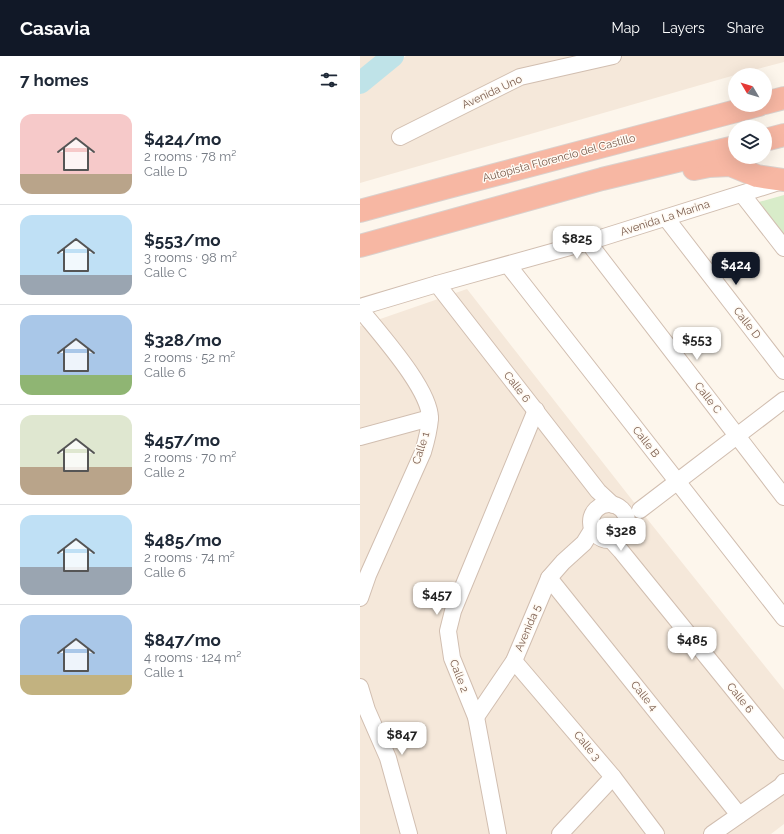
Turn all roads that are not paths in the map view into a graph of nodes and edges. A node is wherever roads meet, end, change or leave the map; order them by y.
1 (613, 56) edge
2 (592, 59) edge
3 (784, 98) edge
4 (772, 101) edge
5 (733, 112) edge
6 (784, 135) edge
7 (400, 137) dead end
8 (772, 138) edge
9 (728, 149) edge
10 (602, 179) junction
11 (783, 180) edge
12 (742, 194) junction
13 (360, 212) edge
14 (666, 218) junction
15 (588, 242) junction
16 (360, 246) edge
17 (784, 248) edge
18 (508, 265) junction
19 (437, 284) junction
20 (360, 308) edge
21 (784, 371) edge
22 (784, 400) edge
23 (536, 410) junction
24 (430, 418) junction
25 (737, 435) junction
26 (360, 437) edge
27 (677, 482) junction
28 (598, 491) junction
29 (784, 497) edge
30 (613, 505) junction
31 (597, 509) junction
32 (640, 510) dead end
33 (609, 540) junction
34 (364, 574) edge
35 (549, 578) junction
36 (360, 598) edge
37 (784, 618) edge
38 (514, 661) junction
39 (360, 687) edge
40 (476, 717) junction
41 (784, 752) edge
42 (613, 777) junction
43 (784, 782) edge
44 (739, 815) junction
45 (409, 834) edge
46 (498, 834) edge
47 (560, 834) edge
48 (656, 834) edge
49 (712, 834) edge

1 - 2 street, Avenida Uno
2 - 7 street, Avenida Uno
3 - 4 highway
5 - 13 highway, Autopista Florencio del Castillo
6 - 8 highway
9 - 10 highway
10 - 11 highway
10 - 16 highway
11 - 12 street, Avenida La Marina
12 - 14 street, Avenida La Marina
12 - 17 street
14 - 15 street, Avenida La Marina
14 - 21 street, Calle D
15 - 18 street, Avenida La Marina
15 - 25 street, Calle C
18 - 19 street, Avenida La Marina
18 - 27 street, Calle B
19 - 20 street, Avenida La Marina
19 - 23 street, Calle 6
20 - 24 street, Calle 1
22 - 25 street
23 - 28 street, Calle 6
23 - 40 street, Calle 2
24 - 26 street
24 - 34 street, Calle 1
25 - 27 street
25 - 29 street, Calle C
27 - 32 street
27 - 37 street, Calle B
28 - 30 street, Calle 6
28 - 31 street
30 - 31 street
30 - 33 street
31 - 33 street
33 - 35 street, Avenida 5
33 - 41 street, Calle 6
34 - 36 street, Calle 1
35 - 38 street, Avenida 5
35 - 44 street, Calle 4
38 - 40 street, Avenida 5
38 - 42 street, Calle 3
39 - 45 street
40 - 46 street, Calle 2
42 - 47 street
42 - 48 street, Calle 3
43 - 44 street
44 - 49 street

